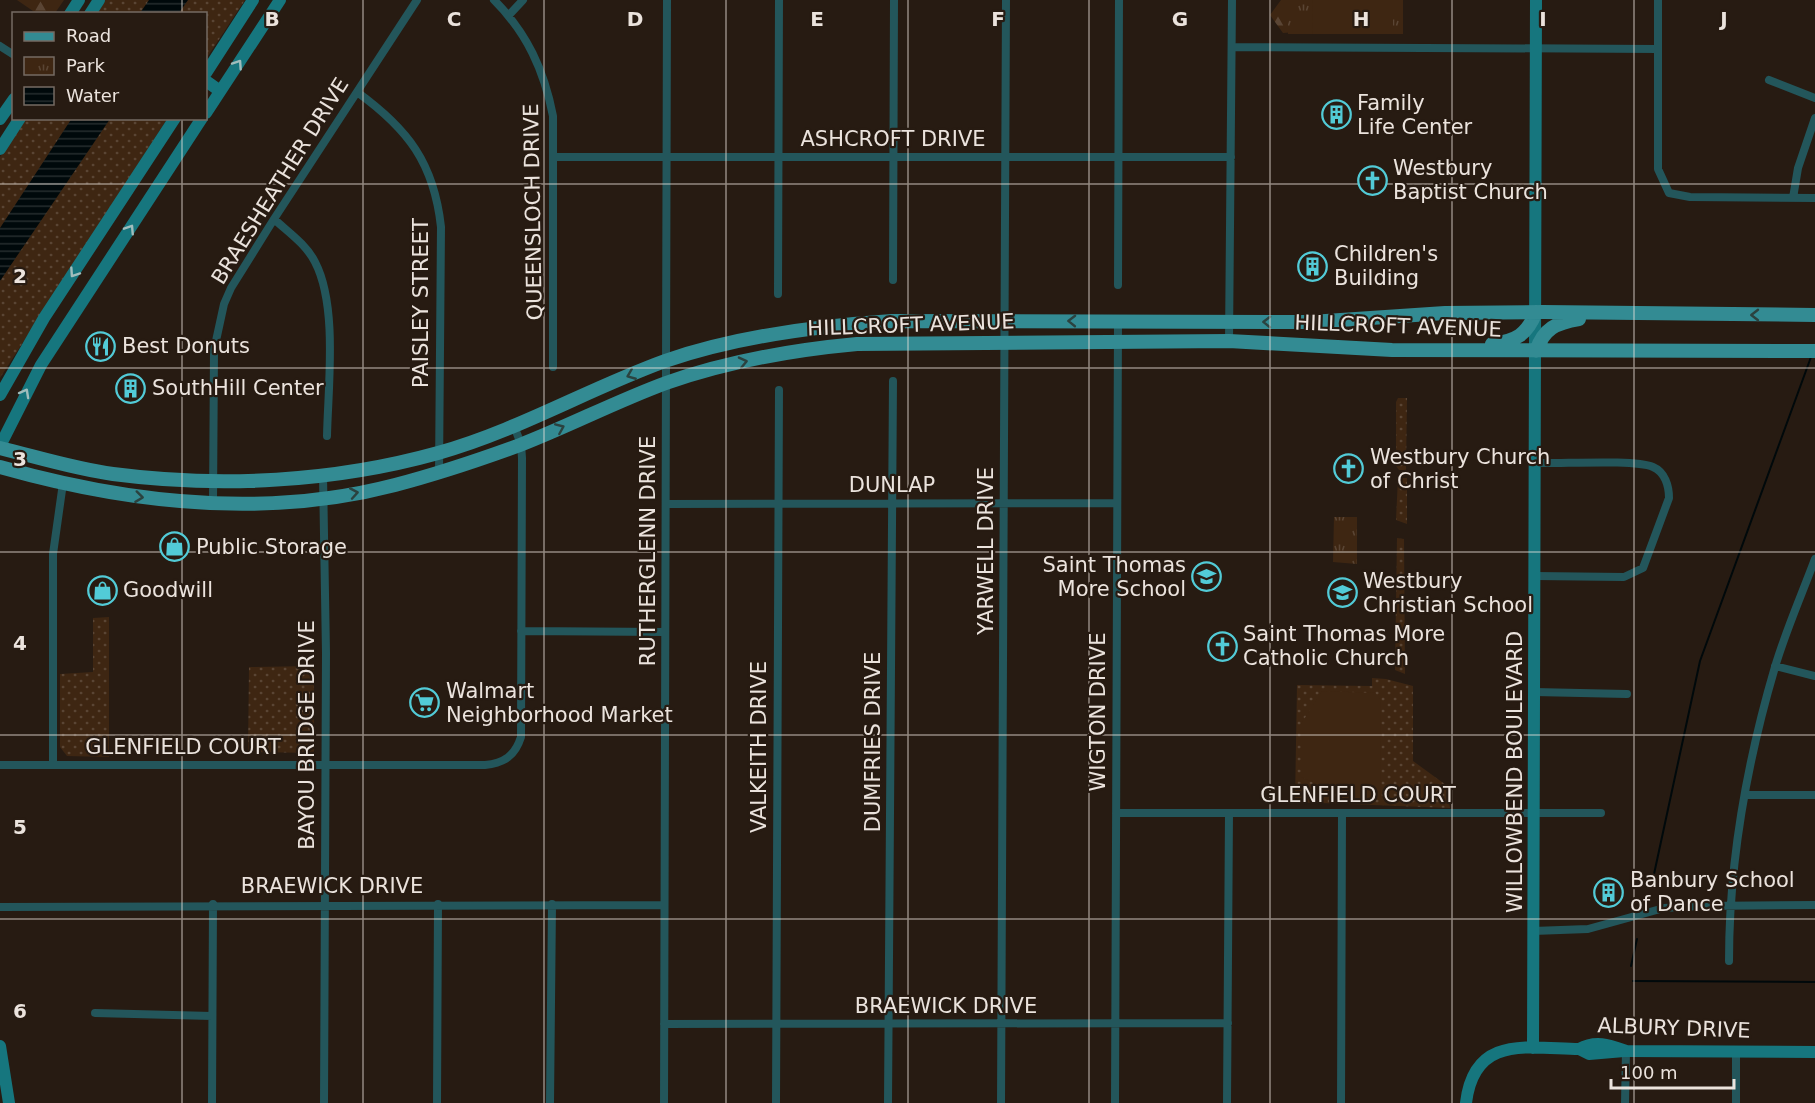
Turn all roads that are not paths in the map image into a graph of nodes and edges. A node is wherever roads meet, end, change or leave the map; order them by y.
1 (253, 0) edge
2 (280, 0) edge
3 (417, 0) edge
4 (494, 0) edge
5 (523, 0) edge
6 (667, 0) edge
7 (779, 0) edge
8 (894, 0) edge
9 (1006, 0) edge
10 (1119, 0) edge
11 (1232, 0) edge
12 (1536, 0) edge
13 (1658, 0) edge
14 (509, 15) junction
15 (1232, 47) junction
16 (1536, 48) junction
17 (1658, 49) junction
18 (207, 71) edge
19 (1769, 80) dead end
20 (207, 82) edge
21 (220, 91) junction
22 (357, 92) junction
23 (1815, 98) edge
24 (12, 102) edge
25 (207, 111) edge
26 (1815, 118) edge
27 (0, 119) edge
28 (19, 120) edge
29 (175, 120) edge
30 (201, 120) edge
31 (0, 149) edge
32 (554, 157) junction
33 (666, 157) junction
34 (778, 157) junction
35 (893, 157) junction
36 (1005, 157) junction
37 (1118, 157) junction
38 (1231, 157) junction
39 (1793, 198) junction
40 (1815, 198) edge
41 (274, 219) junction
42 (89, 250) junction
43 (107, 263) junction
44 (893, 280) dead end
45 (1118, 285) dead end
46 (778, 294) dead end
47 (1536, 312) junction
48 (1617, 313) junction
49 (1814, 315) edge
50 (1005, 321) junction
51 (1230, 321) junction
52 (1118, 322) junction
53 (38, 327) junction
54 (57, 341) junction
55 (1229, 341) junction
56 (1005, 342) junction
57 (1118, 343) junction
58 (1461, 350) junction
59 (1536, 351) junction
60 (1815, 351) edge
61 (666, 361) junction
62 (553, 367) dead end
63 (893, 381) dead end
64 (666, 383) junction
65 (779, 390) dead end
66 (0, 395) edge
67 (514, 426) junction
68 (327, 436) dead end
69 (521, 444) junction
70 (0, 447) edge
71 (439, 453) junction
72 (1536, 464) junction
73 (0, 467) edge
74 (439, 472) junction
75 (324, 475) junction
76 (164, 479) junction
77 (214, 481) junction
78 (63, 483) junction
79 (104, 493) junction
80 (325, 498) junction
81 (213, 503) junction
82 (778, 503) junction
83 (893, 503) junction
84 (1004, 503) junction
85 (1117, 503) junction
86 (666, 504) junction
87 (1814, 564) edge
88 (1535, 576) junction
89 (521, 631) junction
90 (665, 632) junction
91 (1775, 666) junction
92 (1815, 675) edge
93 (1534, 692) junction
94 (1627, 694) dead end
95 (0, 765) edge
96 (53, 765) junction
97 (325, 765) junction
98 (1746, 795) junction
99 (1815, 795) edge
100 (1116, 813) junction
101 (1229, 813) junction
102 (1342, 813) junction
103 (1534, 813) junction
104 (1600, 813) dead end
105 (213, 904) junction
106 (325, 904) junction
107 (438, 904) junction
108 (552, 904) junction
109 (664, 905) junction
110 (1729, 905) junction
111 (1815, 905) edge
112 (0, 906) edge
113 (1533, 931) junction
114 (1729, 961) dead end
115 (95, 1013) dead end
116 (212, 1016) junction
117 (1116, 1023) junction
118 (1228, 1023) junction
119 (664, 1024) junction
120 (776, 1024) junction
121 (889, 1024) junction
122 (1002, 1024) junction
123 (0, 1046) edge
124 (1533, 1048) junction
125 (1626, 1051) junction
126 (1736, 1051) junction
127 (1815, 1052) edge
128 (9, 1103) edge
129 (212, 1103) edge
130 (324, 1103) edge
131 (437, 1103) edge
132 (550, 1103) edge
133 (664, 1103) edge
134 (776, 1103) edge
135 (888, 1103) edge
136 (1001, 1103) edge
137 (1115, 1103) edge
138 (1227, 1103) edge
139 (1341, 1103) edge
140 (1466, 1103) edge
141 (1625, 1103) edge
142 (1736, 1103) edge

1 - 18 main road
21 -> 2 main road
3 - 22 street, BRAESHEATHER DRIVE
4 - 14 street, QUEENSLOCH DRIVE
5 - 14 street
6 - 33 street, RUTHERGLENN DRIVE
7 - 34 street
8 - 35 street
9 - 36 street, YARWELL DRIVE
10 - 37 street
11 - 15 street
12 - 16 main road, WILLOWBEND BOULEVARD
13 - 17 street
14 - 32 street, QUEENSLOCH DRIVE
15 - 16 street
15 - 38 street
16 - 17 street
16 - 47 main road, WILLOWBEND BOULEVARD
17 - 39 street
19 - 23 street
20 - 21 main road
21 - 25 main road
22 - 41 street, BRAESHEATHER DRIVE
22 - 71 street, PAISLEY STREET
24 - 27 main road
26 - 39 street
28 - 31 main road
29 - 42 main road
43 -> 30 main road
32 - 33 street, ASHCROFT DRIVE
32 - 62 street, QUEENSLOCH DRIVE
33 - 34 street, ASHCROFT DRIVE
33 - 61 street, RUTHERGLENN DRIVE
34 - 35 street, ASHCROFT DRIVE
34 - 46 street
35 - 36 street, ASHCROFT DRIVE
35 - 44 street
36 - 37 street, ASHCROFT DRIVE
36 - 50 street, YARWELL DRIVE
37 - 38 street, ASHCROFT DRIVE
37 - 45 street
38 - 51 street
39 - 40 street
41 - 68 street
41 - 77 street, BRAESHEATHER DRIVE
42 - 43 main road
42 -> 53 main road
43 - 54 main road
47 - 48 main road, HILLCROFT AVENUE
47 -> 51 main road, HILLCROFT AVENUE
47 - 58 main road
47 - 59 main road, WILLOWBEND BOULEVARD
49 -> 48 main road, HILLCROFT AVENUE
48 - 59 main road
52 -> 50 main road, HILLCROFT AVENUE
50 - 56 street, YARWELL DRIVE
50 - 61 main road, HILLCROFT AVENUE
51 - 52 main road, HILLCROFT AVENUE
51 - 55 street
52 - 57 street, WIGTON DRIVE
53 - 54 main road
53 - 66 main road
70 -> 54 main road
55 - 57 main road, HILLCROFT AVENUE
55 - 58 main road, HILLCROFT AVENUE
56 - 57 main road, HILLCROFT AVENUE
64 -> 56 main road, HILLCROFT AVENUE
56 - 84 street, YARWELL DRIVE
57 - 85 street, WIGTON DRIVE
58 - 59 main road, HILLCROFT AVENUE
59 - 60 main road, HILLCROFT AVENUE
59 - 72 main road, WILLOWBEND BOULEVARD
61 - 64 street, RUTHERGLENN DRIVE
61 -> 67 main road, HILLCROFT AVENUE
63 - 83 street, DUMFRIES DRIVE
69 -> 64 main road, HILLCROFT AVENUE
64 - 86 street, RUTHERGLENN DRIVE
65 - 82 street, VALKEITH DRIVE
67 - 69 street
67 - 71 main road, HILLCROFT AVENUE
69 - 74 main road, HILLCROFT AVENUE
69 - 89 street
70 - 76 main road, HILLCROFT AVENUE
71 - 74 street, PAISLEY STREET
71 - 75 main road, HILLCROFT AVENUE
72 - 88 main road, WILLOWBEND BOULEVARD
72 - 88 street
73 - 78 main road, HILLCROFT AVENUE
80 -> 74 main road, HILLCROFT AVENUE
75 - 77 main road, HILLCROFT AVENUE
75 - 80 street, BAYOU BRIDGE DRIVE
76 - 77 main road, HILLCROFT AVENUE
76 - 79 main road
77 - 81 street, BRAESHEATHER DRIVE
78 - 79 main road, HILLCROFT AVENUE
78 - 96 street
79 -> 81 main road, HILLCROFT AVENUE
80 - 81 main road, HILLCROFT AVENUE
80 - 97 street, BAYOU BRIDGE DRIVE
82 - 83 street, DUNLAP
82 - 86 street, DUNLAP
82 - 120 street, VALKEITH DRIVE
83 - 84 street, DUNLAP
83 - 121 street, DUMFRIES DRIVE
84 - 85 street, DUNLAP
84 - 122 street, YARWELL DRIVE
85 - 100 street, WIGTON DRIVE
86 - 90 street, RUTHERGLENN DRIVE
87 - 91 street
88 - 93 main road, WILLOWBEND BOULEVARD
89 - 90 street
89 - 97 street, GLENFIELD COURT
90 - 109 street, RUTHERGLENN DRIVE
91 - 92 street
91 - 98 street
93 - 94 street
93 - 103 main road, WILLOWBEND BOULEVARD
95 - 96 street, GLENFIELD COURT
96 - 97 street, GLENFIELD COURT
97 - 106 street, BAYOU BRIDGE DRIVE
98 - 99 street
98 - 110 street
100 - 101 street, GLENFIELD COURT
100 - 117 street, WIGTON DRIVE
101 - 102 street, GLENFIELD COURT
101 - 118 street
102 - 103 street, GLENFIELD COURT
102 - 139 street
103 - 104 street, GLENFIELD COURT
103 - 113 main road, WILLOWBEND BOULEVARD
105 - 106 street, BRAEWICK DRIVE
105 - 112 street, BRAEWICK DRIVE
105 - 116 street
106 - 107 street, BRAEWICK DRIVE
106 - 130 street, BAYOU BRIDGE DRIVE
107 - 108 street, BRAEWICK DRIVE
107 - 131 street
108 - 109 street, BRAEWICK DRIVE
108 - 132 street
109 - 119 street, RUTHERGLENN DRIVE
110 - 111 street
110 - 113 street
110 - 114 street
113 - 124 main road, WILLOWBEND BOULEVARD
115 - 116 street
116 - 129 street
117 - 118 street, BRAEWICK DRIVE
117 - 122 street, BRAEWICK DRIVE
117 - 137 street, WIGTON DRIVE
118 - 138 street
119 - 120 street, BRAEWICK DRIVE
119 - 133 street, RUTHERGLENN DRIVE
120 - 121 street, BRAEWICK DRIVE
120 - 134 street, VALKEITH DRIVE
121 - 122 street, BRAEWICK DRIVE
121 - 135 street, DUMFRIES DRIVE
122 - 136 street, YARWELL DRIVE
123 - 128 main road
124 - 125 main road, ALBURY DRIVE
124 - 140 main road
125 - 126 main road, ALBURY DRIVE
125 - 141 street
126 - 127 main road, ALBURY DRIVE
126 - 142 street

